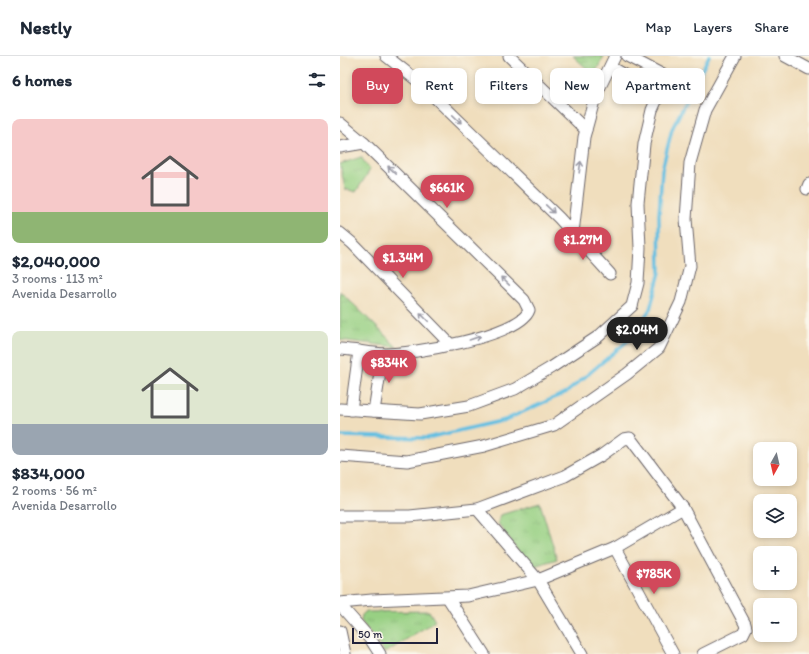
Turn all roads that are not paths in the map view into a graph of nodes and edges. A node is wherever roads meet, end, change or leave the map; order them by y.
1 (386, 56) edge
2 (509, 56) edge
3 (615, 56) edge
4 (627, 56) edge
5 (735, 56) edge
6 (785, 56) edge
7 (610, 67) joint
8 (650, 68) edge
9 (809, 69) edge
10 (655, 104) edge
11 (340, 123) edge
12 (586, 130) junction
13 (364, 143) junction
14 (340, 147) edge
15 (340, 233) edge
16 (573, 233) junction
17 (610, 274) dead end
18 (451, 345) junction
19 (340, 349) edge
20 (359, 351) junction
21 (383, 354) junction
22 (346, 410) edge
23 (374, 411) junction
24 (340, 456) edge
25 (683, 508) junction
26 (477, 509) junction
27 (340, 516) edge
28 (615, 548) junction
29 (538, 580) junction
30 (448, 598) junction
31 (340, 604) edge
32 (340, 631) edge
33 (345, 654) edge
34 (380, 654) edge
35 (484, 654) edge
36 (582, 654) edge
37 (673, 654) edge
38 (703, 654) edge

1 -> 16 street
2 - 12 street
3 - 7 street
4 - 8 street
5 - 24 street
6 - 9 street
7 - 12 street
10 - 23 street
11 - 13 street
16 -> 12 street
13 - 14 street
18 -> 13 street
18 -> 15 street
16 - 17 street
18 - 21 street
19 - 20 street
20 - 21 street
20 - 22 street
21 - 23 street
22 - 23 street
25 - 26 street
25 - 28 street
25 - 38 street
26 - 27 street
26 - 29 street
28 - 29 street
28 - 37 street
29 - 30 street
29 - 36 street
30 - 31 street
30 - 35 street
31 - 34 street
32 - 33 street

